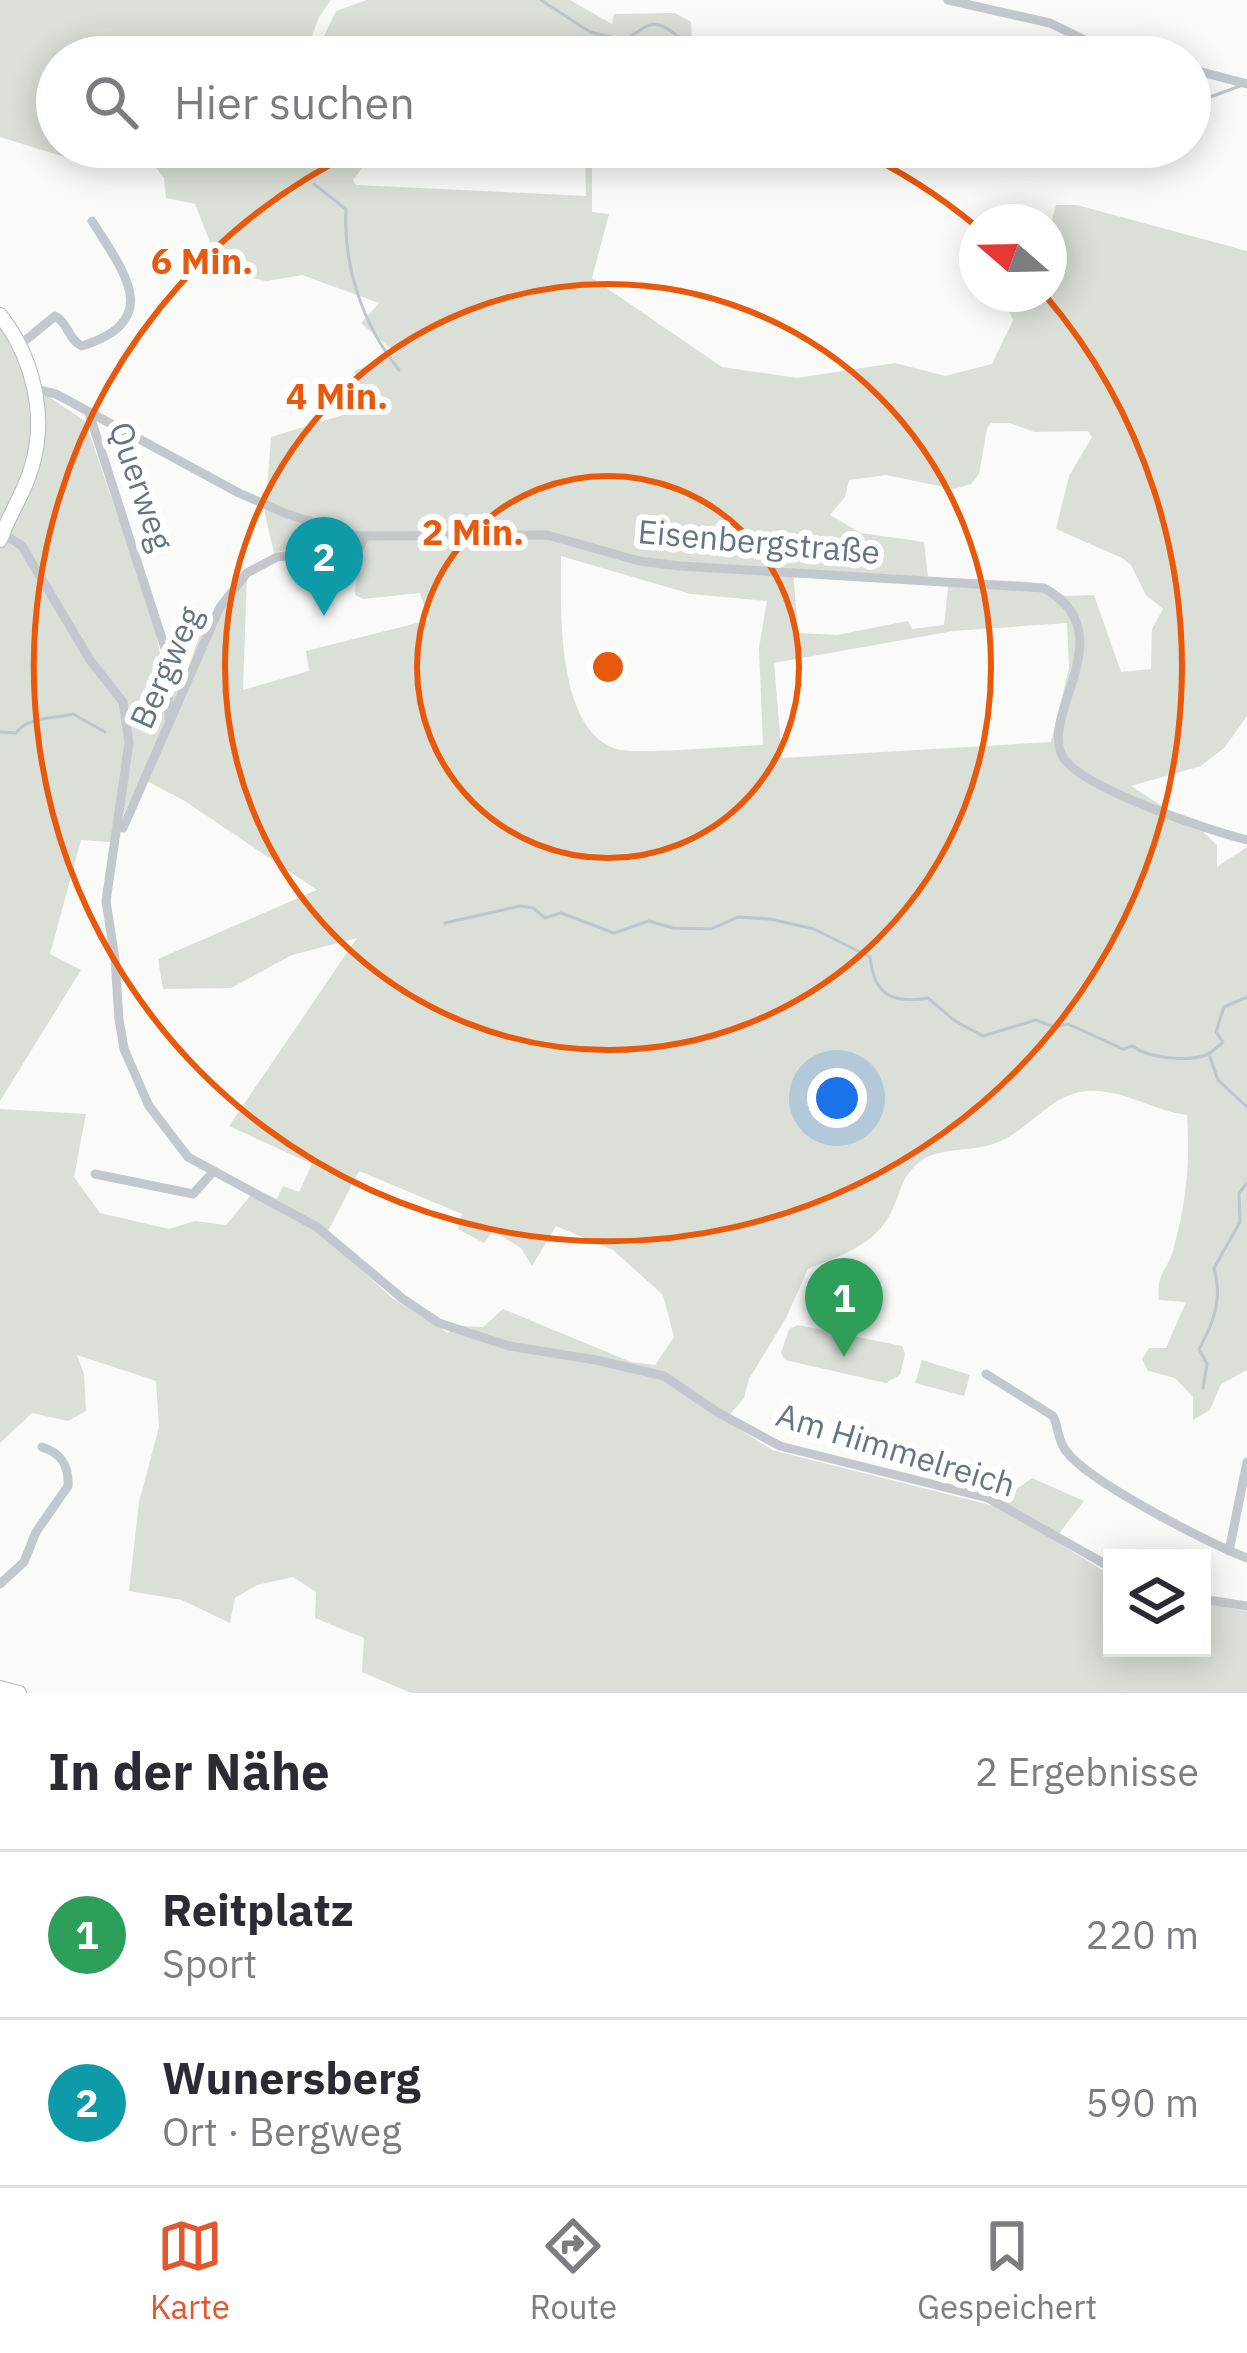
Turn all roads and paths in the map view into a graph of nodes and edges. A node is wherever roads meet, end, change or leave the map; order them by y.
1 (948, 0) edge
2 (1076, 36) edge
3 (1211, 74) edge
4 (1246, 83) edge
5 (92, 220) dead end
6 (0, 315) edge
7 (21, 344) junction
8 (35, 389) junction
9 (88, 412) junction
10 (1, 537) edge
11 (364, 538) junction
12 (170, 719) junction
13 (117, 839) junction
14 (1247, 839) edge
15 (212, 1173) junction
16 (95, 1174) dead end
17 (986, 1375) dead end
18 (42, 1447) dead end
19 (1247, 1462) edge
20 (1229, 1551) junction
21 (1247, 1558) edge
22 (1103, 1563) edge
23 (0, 1584) edge
24 (1211, 1600) edge
25 (1247, 1606) edge
26 (0, 1688) edge
27 (19, 1693) edge

1 - 2 street
3 - 4 street
5 - 7 street
6 - 7 street
7 - 8 street
8 - 9 street, Eisenbergstraße
8 - 10 street
9 - 11 street, Eisenbergstraße
9 - 12 street, Querweg
10 - 13 street, Am Himmelreich
11 - 12 street, Bergweg
11 - 14 street, Eisenbergstraße
12 - 13 street, Bergweg
13 - 15 street, Am Himmelreich
15 - 16 street
15 - 22 street, Am Himmelreich
17 - 20 street, Am Himmelreich
18 - 23 street
19 - 20 street
20 - 21 street, Am Himmelreich
24 - 25 street
26 - 27 street

